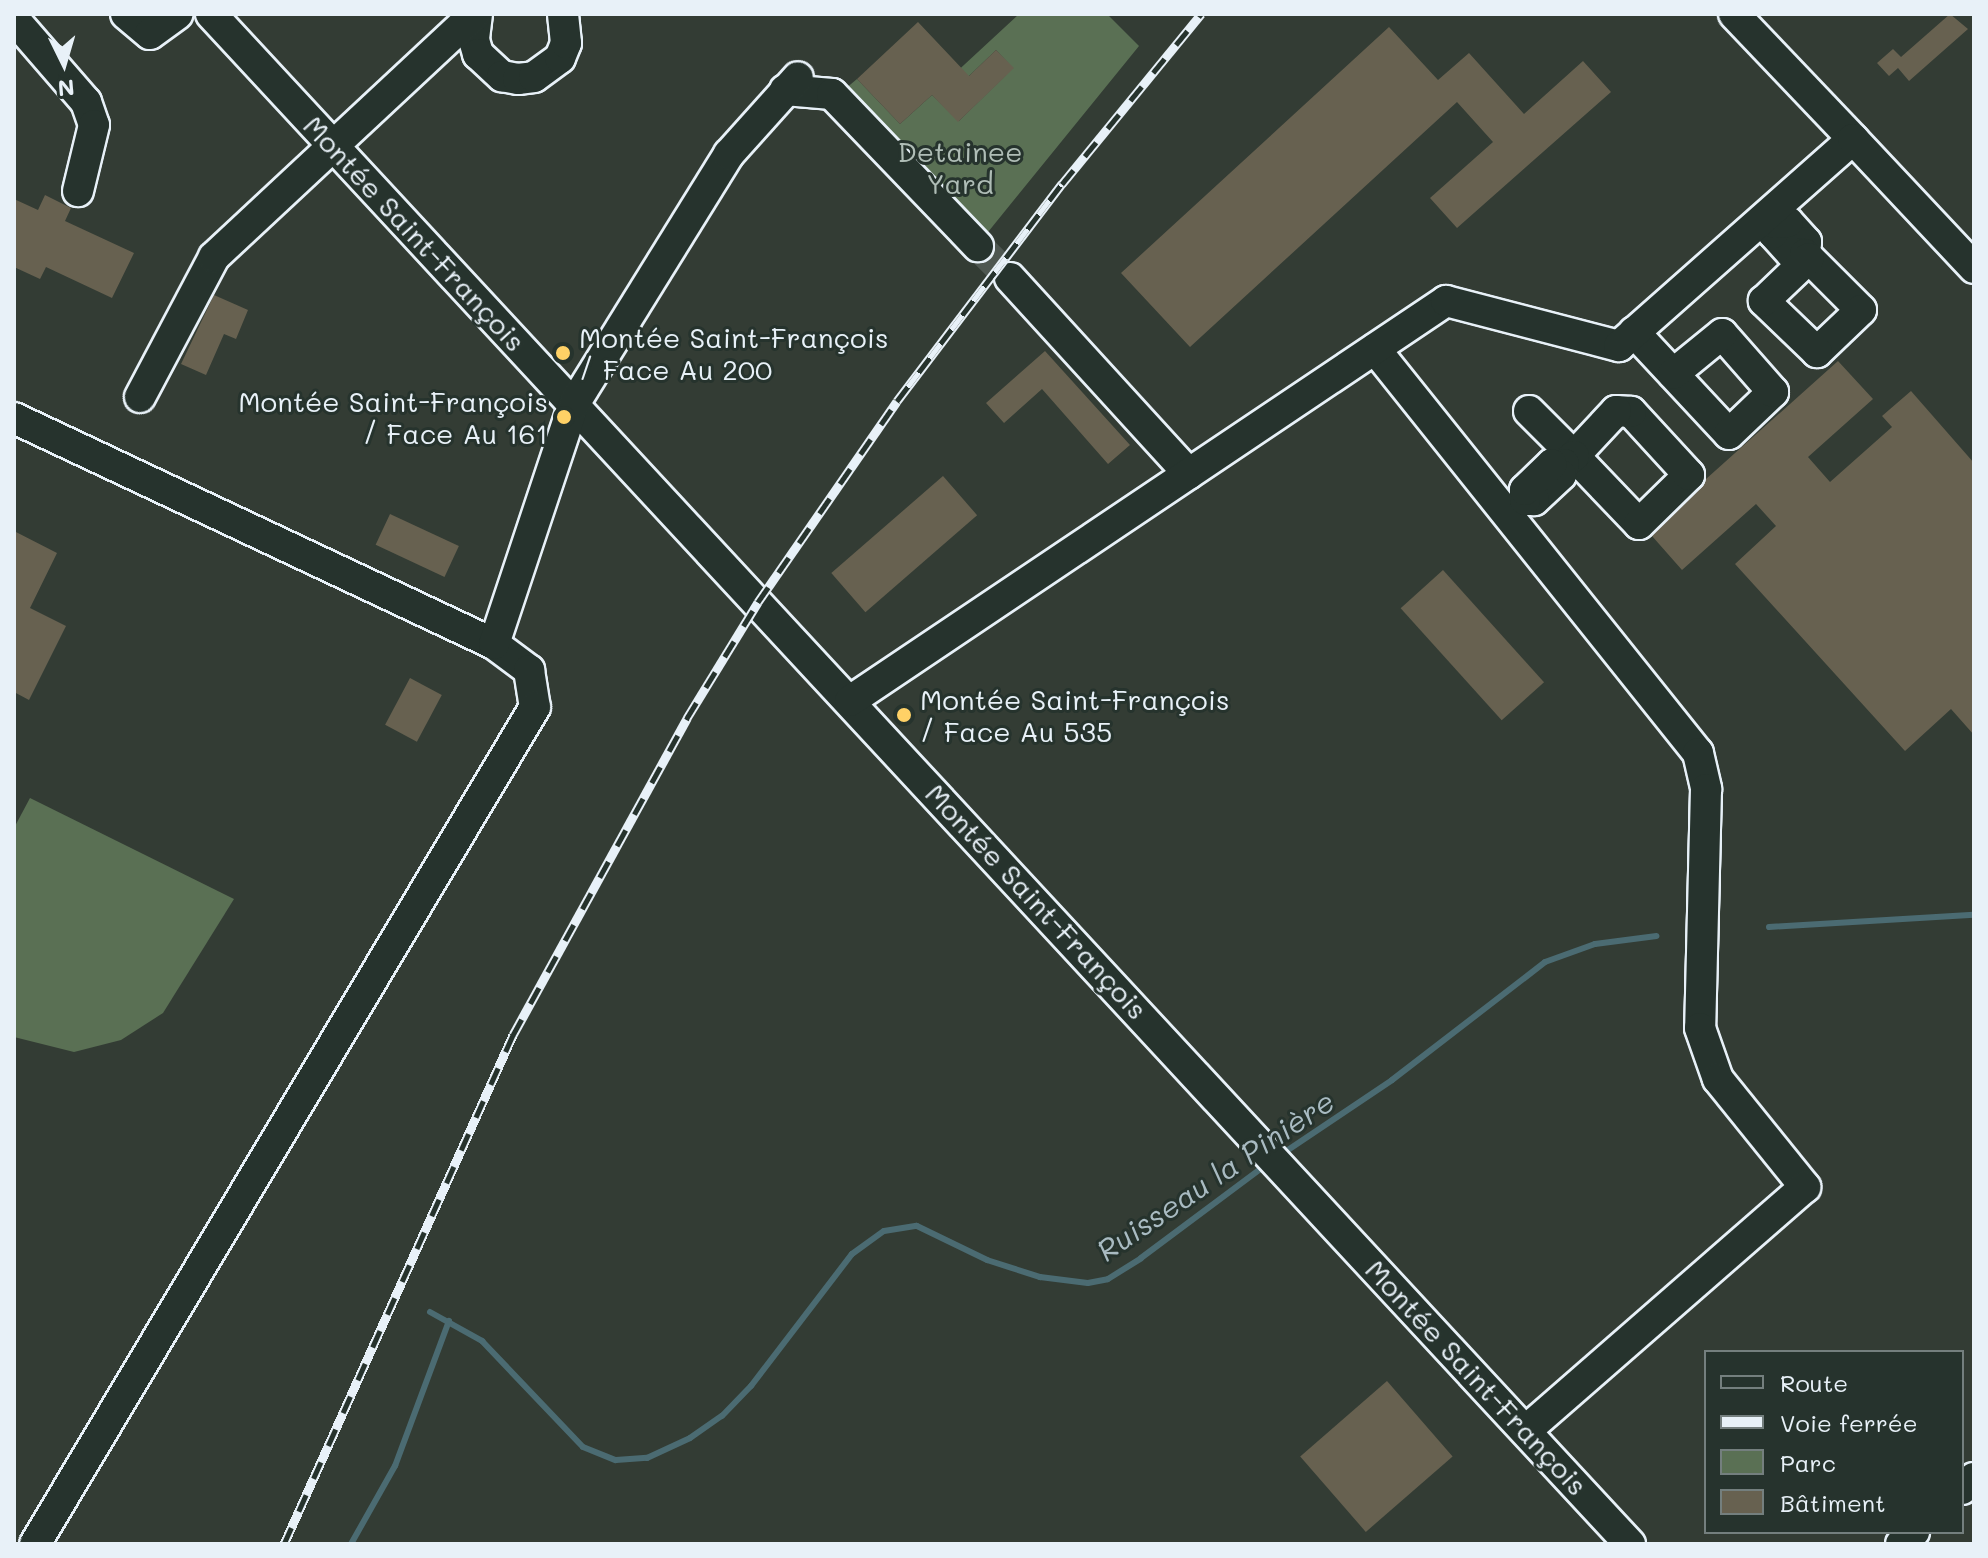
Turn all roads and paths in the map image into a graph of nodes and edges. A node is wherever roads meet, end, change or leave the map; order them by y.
1 (126, 14) edge
2 (178, 14) edge
3 (211, 14) edge
4 (476, 14) edge
5 (563, 14) edge
6 (1734, 14) edge
7 (14, 19) edge
8 (1853, 139) junction
9 (334, 146) junction
10 (78, 191) dead end
11 (1770, 219) junction
12 (978, 246) tunnel mouth
13 (1807, 256) dead end
14 (1974, 268) edge
15 (1010, 278) tunnel mouth
16 (1634, 332) junction
17 (1375, 349) junction
18 (1673, 374) dead end
19 (140, 397) dead end
20 (574, 404) junction
21 (1529, 411) dead end
22 (14, 418) edge
23 (1189, 474) junction
24 (1517, 507) junction
25 (494, 644) junction
26 (850, 701) junction
27 (1526, 1430) junction
28 (35, 1544) edge
29 (1630, 1544) edge

1 - 2 street
3 - 9 street, Montée Saint-François
4 - 5 street
4 - 9 street
6 - 8 street
7 - 10 street
8 - 11 street
8 - 14 street
9 - 19 street
9 - 20 street, Montée Saint-François
11 - 13 street
11 - 16 street
12 - 20 street
15 - 23 street
16 - 17 street
16 - 18 street
17 - 23 street
17 - 24 street
20 - 25 street
20 - 26 street, Montée Saint-François
21 - 24 street
22 - 25 street
23 - 26 street
24 - 27 street
25 - 28 street
26 - 27 street, Montée Saint-François
27 - 29 street, Montée Saint-François

